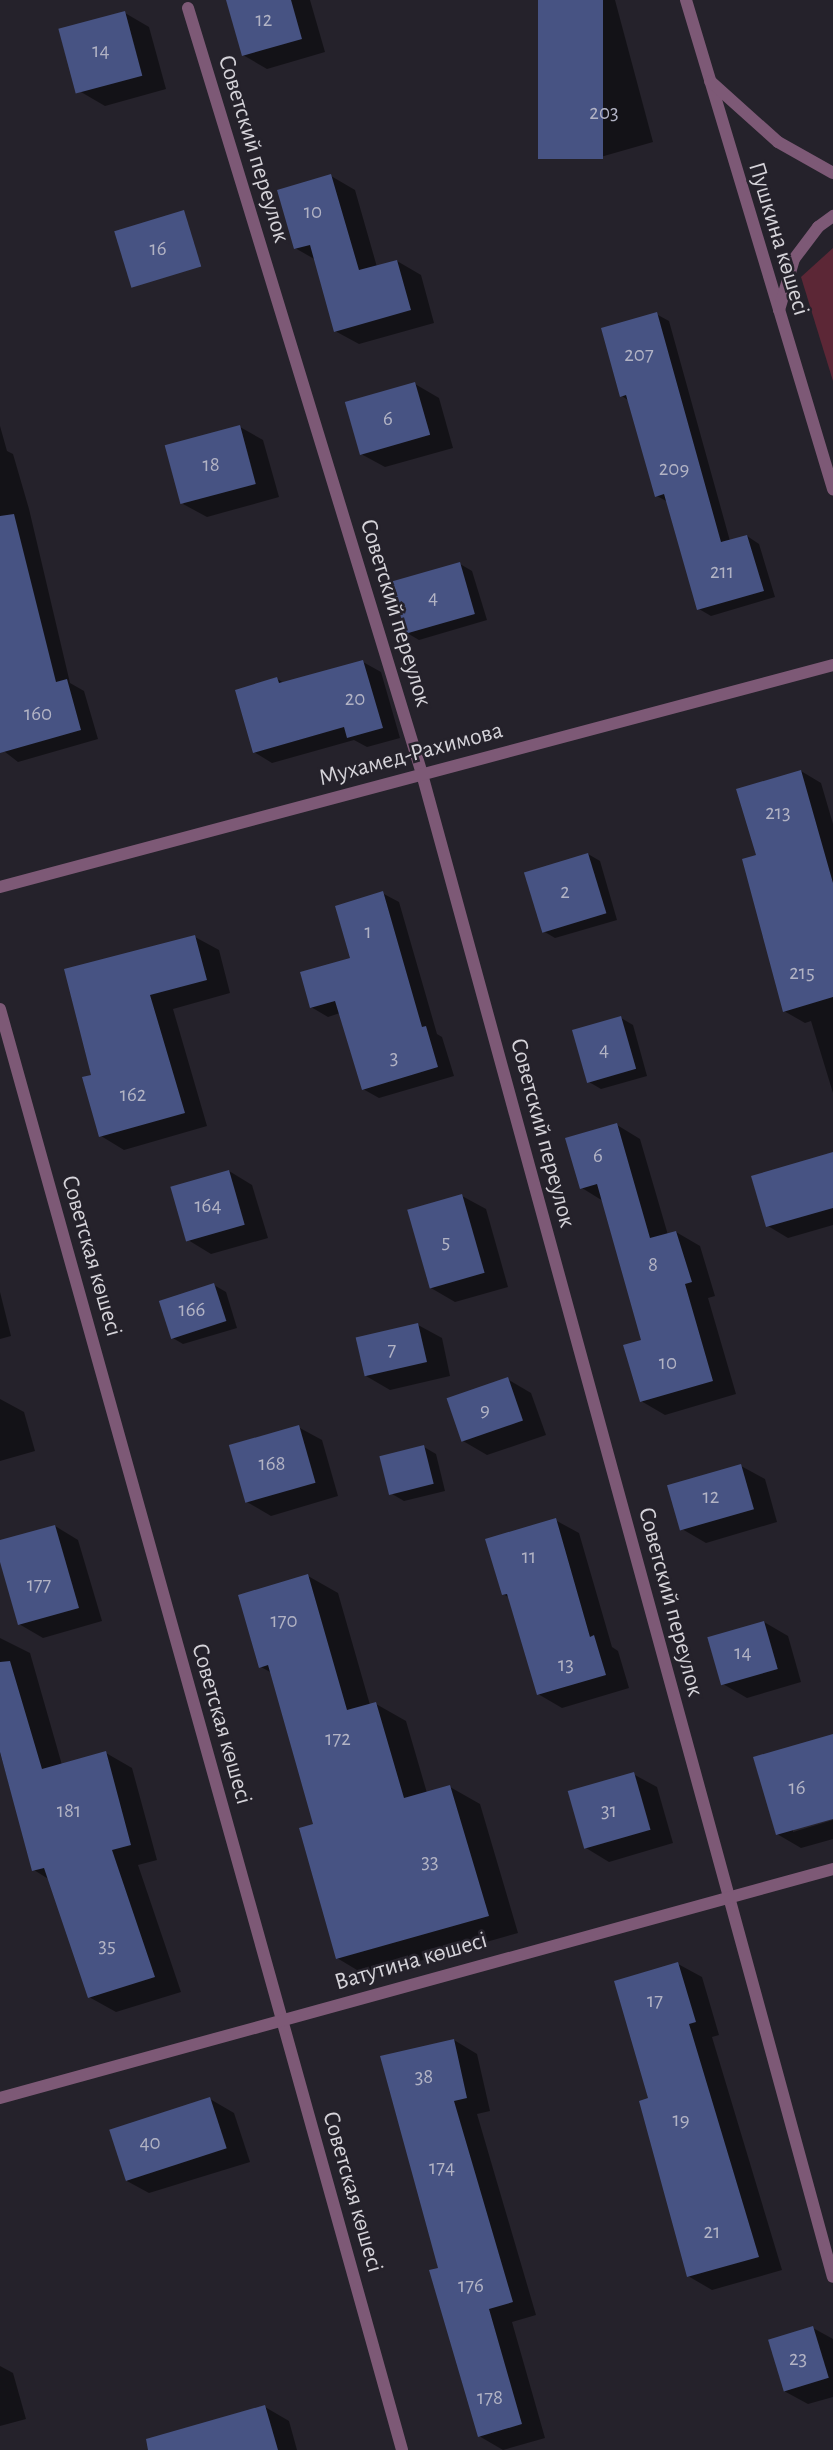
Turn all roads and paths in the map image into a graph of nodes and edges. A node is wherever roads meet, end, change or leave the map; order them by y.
1 (686, 0) edge
2 (188, 8) dead end
3 (707, 78) junction
4 (833, 173) edge
5 (833, 216) edge
6 (779, 311) junction
7 (833, 489) edge
8 (833, 665) edge
9 (422, 774) junction
10 (0, 887) edge
11 (0, 1009) edge
12 (833, 1869) edge
13 (729, 1896) junction
14 (282, 2020) junction
15 (0, 2098) edge
16 (833, 2277) edge
17 (402, 2450) edge

1 - 3 street, Пушкина көшесі
2 - 9 street, Советский переулок
3 - 4 street
3 - 6 street, Пушкина көшесі
5 - 6 street
6 - 7 street, Пушкина көшесі
8 - 9 street, Мухамед-Рахимова
9 - 10 street, Мухамед-Рахимова
9 - 13 street, Советский переулок
11 - 14 street, Советская көшесі
12 - 13 street, Ватутина көшесі
13 - 14 street, Ватутина көшесі
13 - 16 street, Советский переулок
14 - 15 street, Ватутина көшесі
14 - 17 street, Советская көшесі

